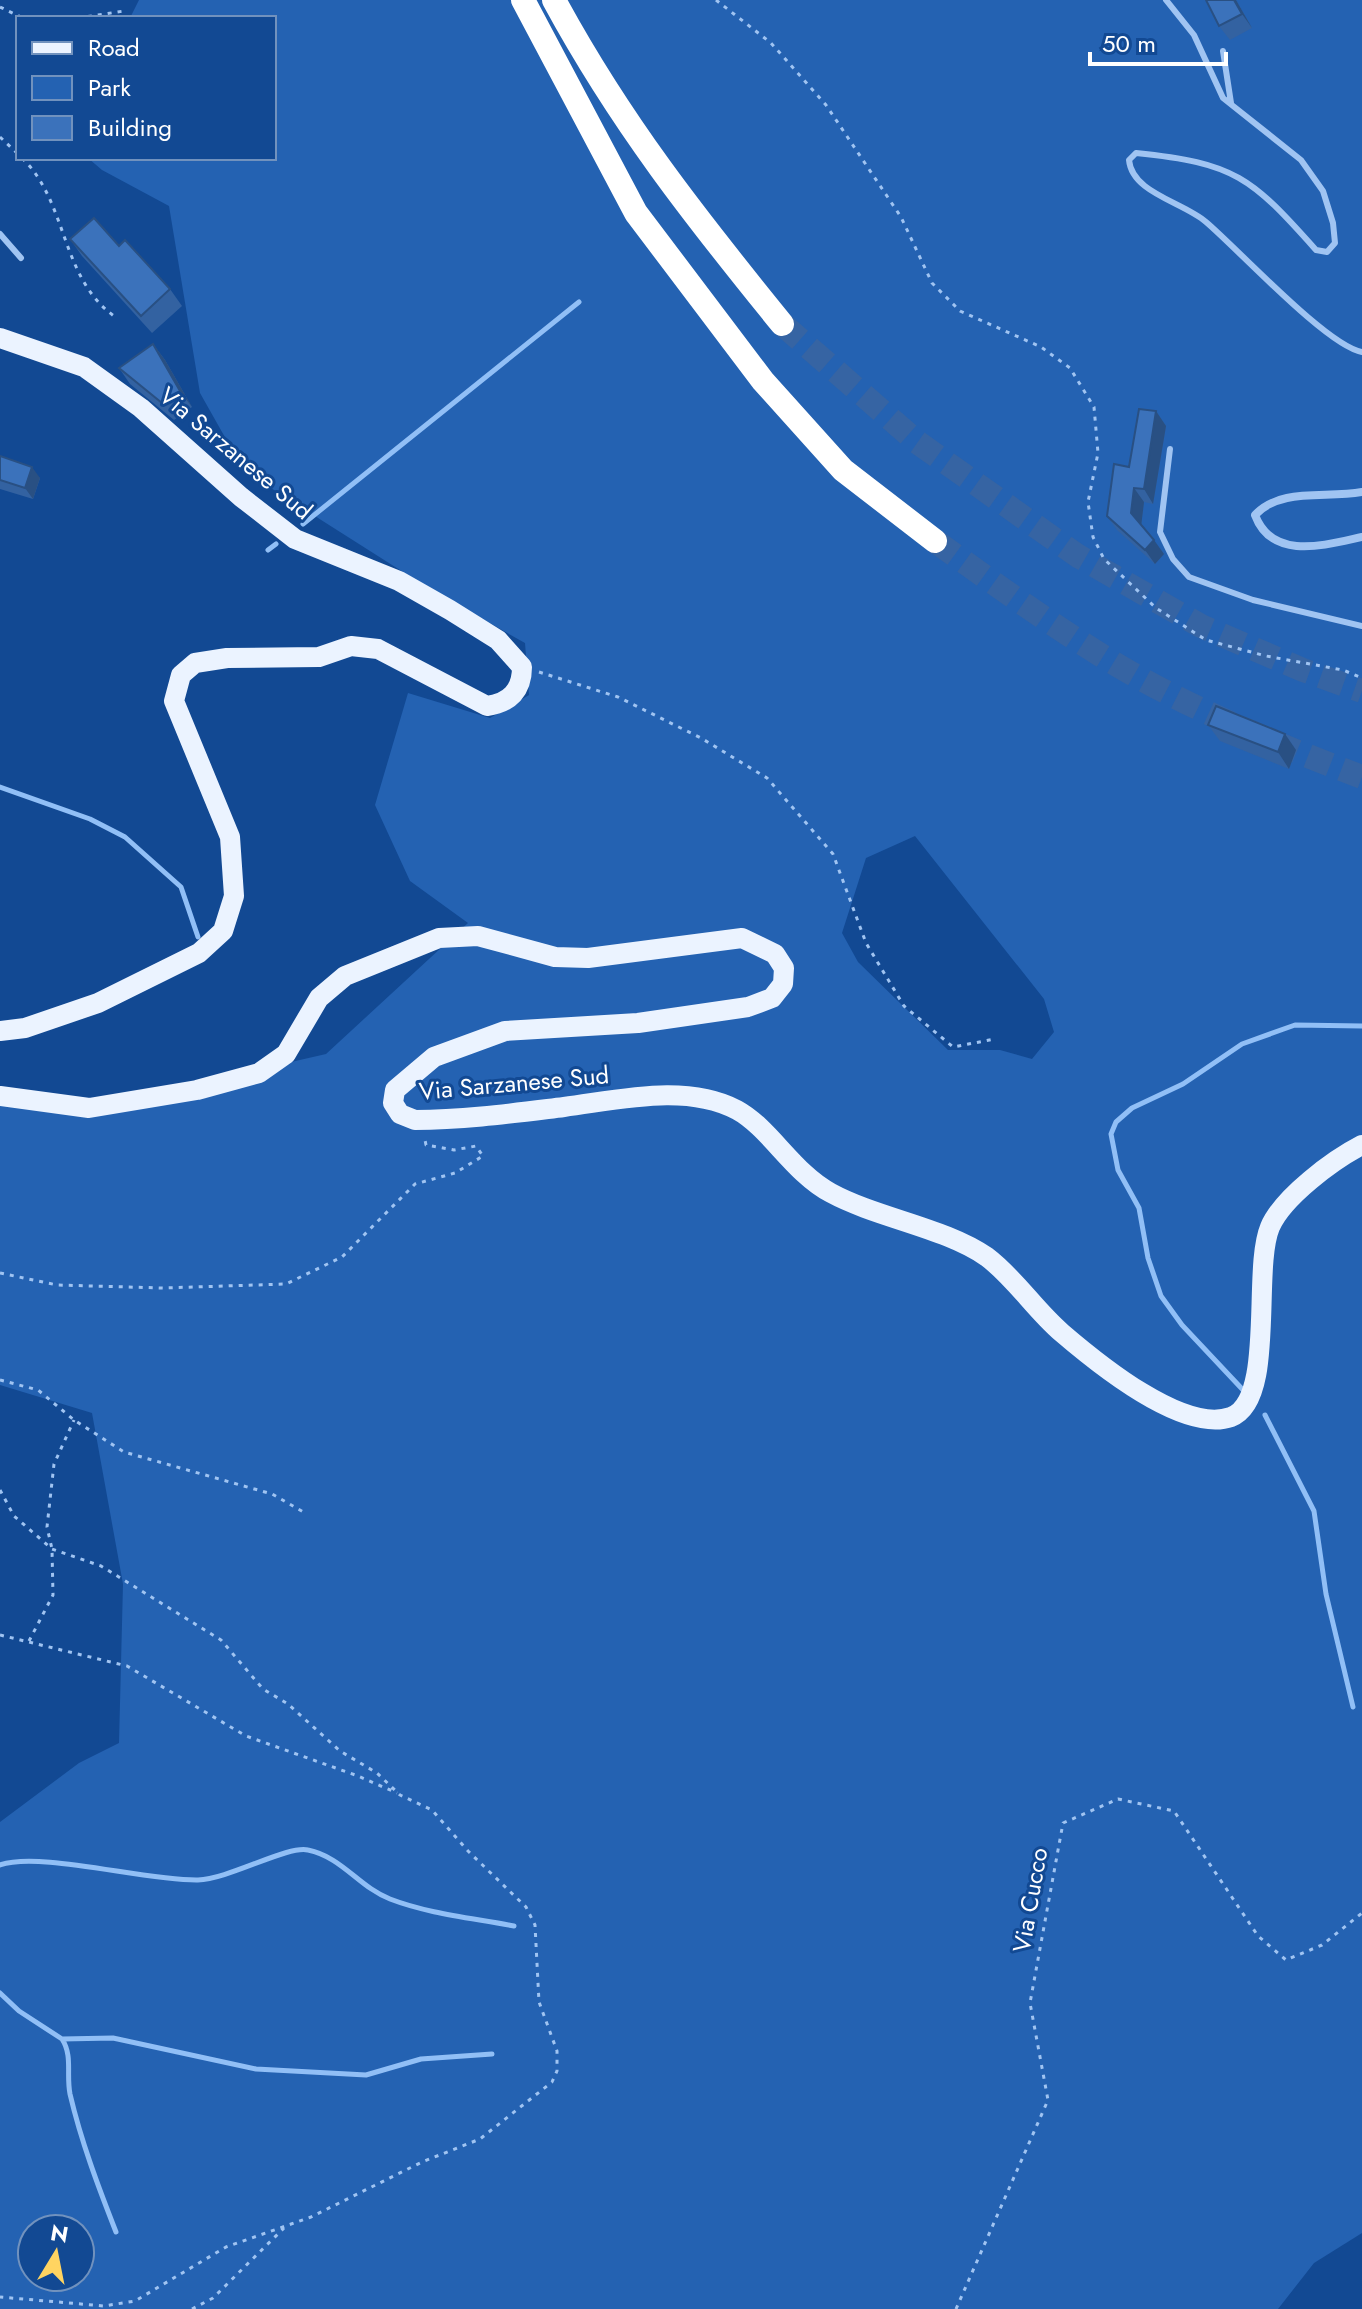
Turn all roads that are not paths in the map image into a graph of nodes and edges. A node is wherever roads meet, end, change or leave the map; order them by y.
1 (523, 0) edge
2 (554, 0) edge
3 (1166, 0) edge
4 (1223, 51) dead end
5 (1231, 104) junction
6 (0, 234) edge
7 (21, 258) dead end
8 (782, 324) tunnel mouth
9 (0, 338) edge
10 (1362, 352) edge
11 (1170, 449) dead end
12 (1362, 492) edge
13 (1362, 537) edge
14 (935, 541) tunnel mouth
15 (1362, 626) edge
16 (0, 1031) edge
17 (0, 1096) edge
18 (1362, 1145) edge

1 - 14 highway
2 - 8 highway
3 - 5 lane
4 - 5 lane
5 - 10 lane
6 - 7 lane
9 - 16 main road, Via Sarzanese Sud
11 - 15 lane
12 - 13 street
17 - 18 main road, Via Sarzanese Sud

